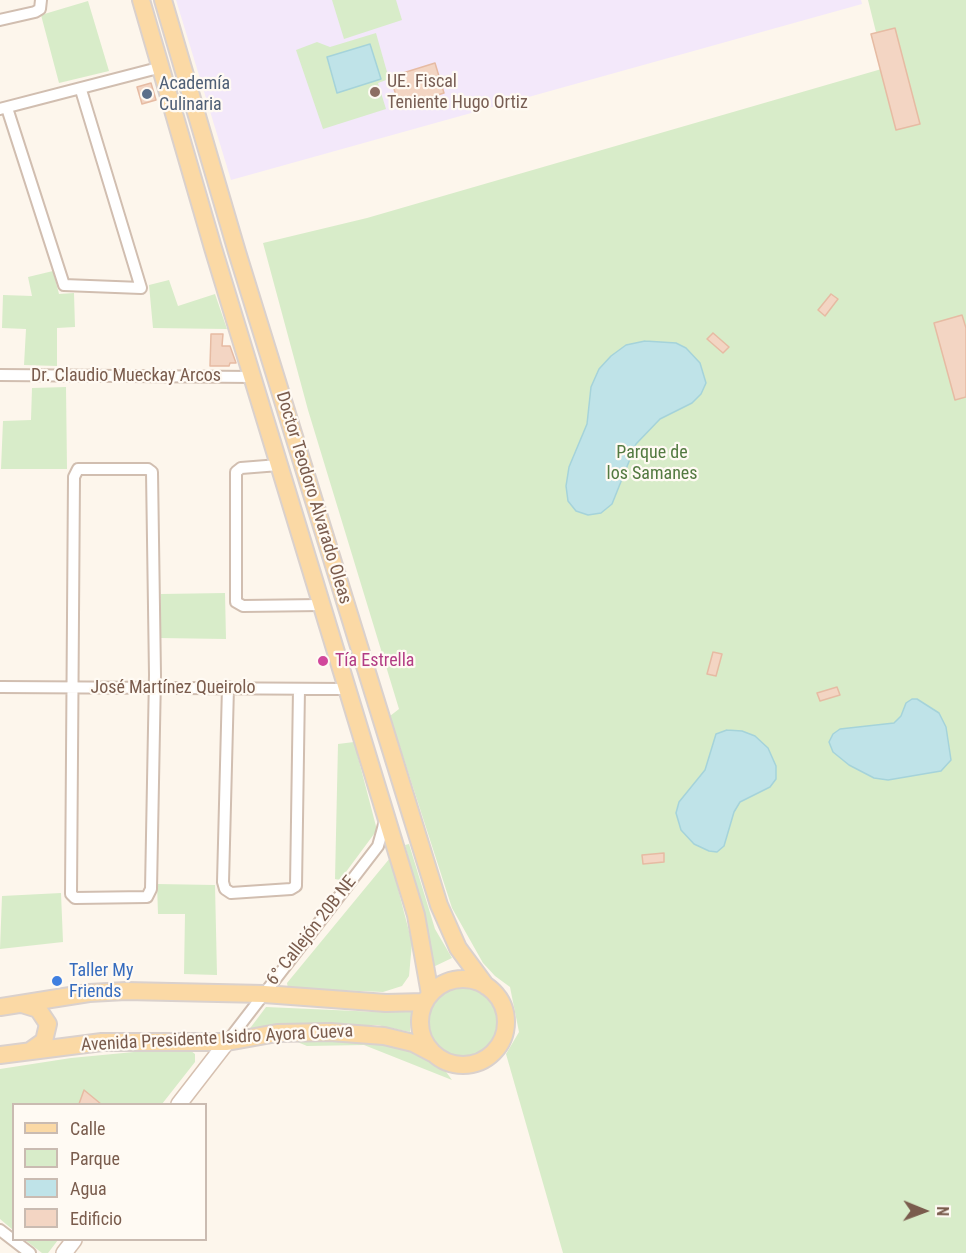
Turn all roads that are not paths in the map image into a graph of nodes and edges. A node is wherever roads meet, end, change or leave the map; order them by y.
1 (41, 0) edge
2 (141, 0) edge
3 (163, 0) edge
4 (0, 20) edge
5 (162, 67) junction
6 (81, 90) junction
7 (4, 108) edge
8 (0, 375) edge
9 (253, 377) junction
10 (279, 465) junction
11 (321, 605) junction
12 (0, 687) edge
13 (73, 687) junction
14 (228, 687) junction
15 (154, 688) junction
16 (299, 689) junction
17 (347, 690) junction
18 (385, 815) junction
19 (426, 970) junction
20 (486, 986) junction
21 (264, 994) junction
22 (427, 998) junction
23 (406, 1003) junction
24 (21, 1004) junction
25 (0, 1007) edge
26 (227, 1042) junction
27 (29, 1052) junction
28 (432, 1053) junction
29 (0, 1055) edge
30 (179, 1103) edge
31 (0, 1230) edge
32 (12, 1239) edge
33 (14, 1241) edge
34 (30, 1253) edge

1 - 4 street
2 - 5 main road, Doctor Teodoro Alvarado Oleas
3 - 20 main road, Doctor Teodoro Alvarado Oleas
5 - 6 street
5 - 9 main road, Doctor Teodoro Alvarado Oleas
6 - 7 street
6 - 7 street
8 - 9 street, Dr. Claudio Mueckay Arcos
9 - 10 main road, Doctor Teodoro Alvarado Oleas
10 - 11 main road, Doctor Teodoro Alvarado Oleas
10 - 11 street
11 - 17 main road, Doctor Teodoro Alvarado Oleas
12 - 13 street, José Martínez Queirolo
13 - 15 street, José Martínez Queirolo
13 - 15 street
13 - 15 street
14 - 15 street, José Martínez Queirolo
14 - 16 street, José Martínez Queirolo
14 - 16 street
16 - 17 street, José Martínez Queirolo
17 - 18 main road, Doctor Teodoro Alvarado Oleas
18 - 19 main road, Doctor Teodoro Alvarado Oleas
18 - 21 street, 6° Callejón 20B NE
19 - 22 main road, Doctor Teodoro Alvarado Oleas
19 - 23 main road
20 - 22 main road
20 - 28 main road
21 - 23 main road, Avenida Presidente Isidro Ayora Cueva
21 - 24 main road, Avenida Presidente Isidro Ayora Cueva
21 - 26 street, 6° Callejón 20B NE
22 - 23 main road, Avenida Presidente Isidro Ayora Cueva
22 - 28 main road
24 - 25 main road, Avenida Presidente Isidro Ayora Cueva
24 - 27 main road
26 - 27 main road, Avenida Presidente Isidro Ayora Cueva
26 - 28 main road, Avenida Presidente Isidro Ayora Cueva
26 - 30 street
27 - 29 main road, Avenida Presidente Isidro Ayora Cueva
31 - 32 street
33 - 34 street

